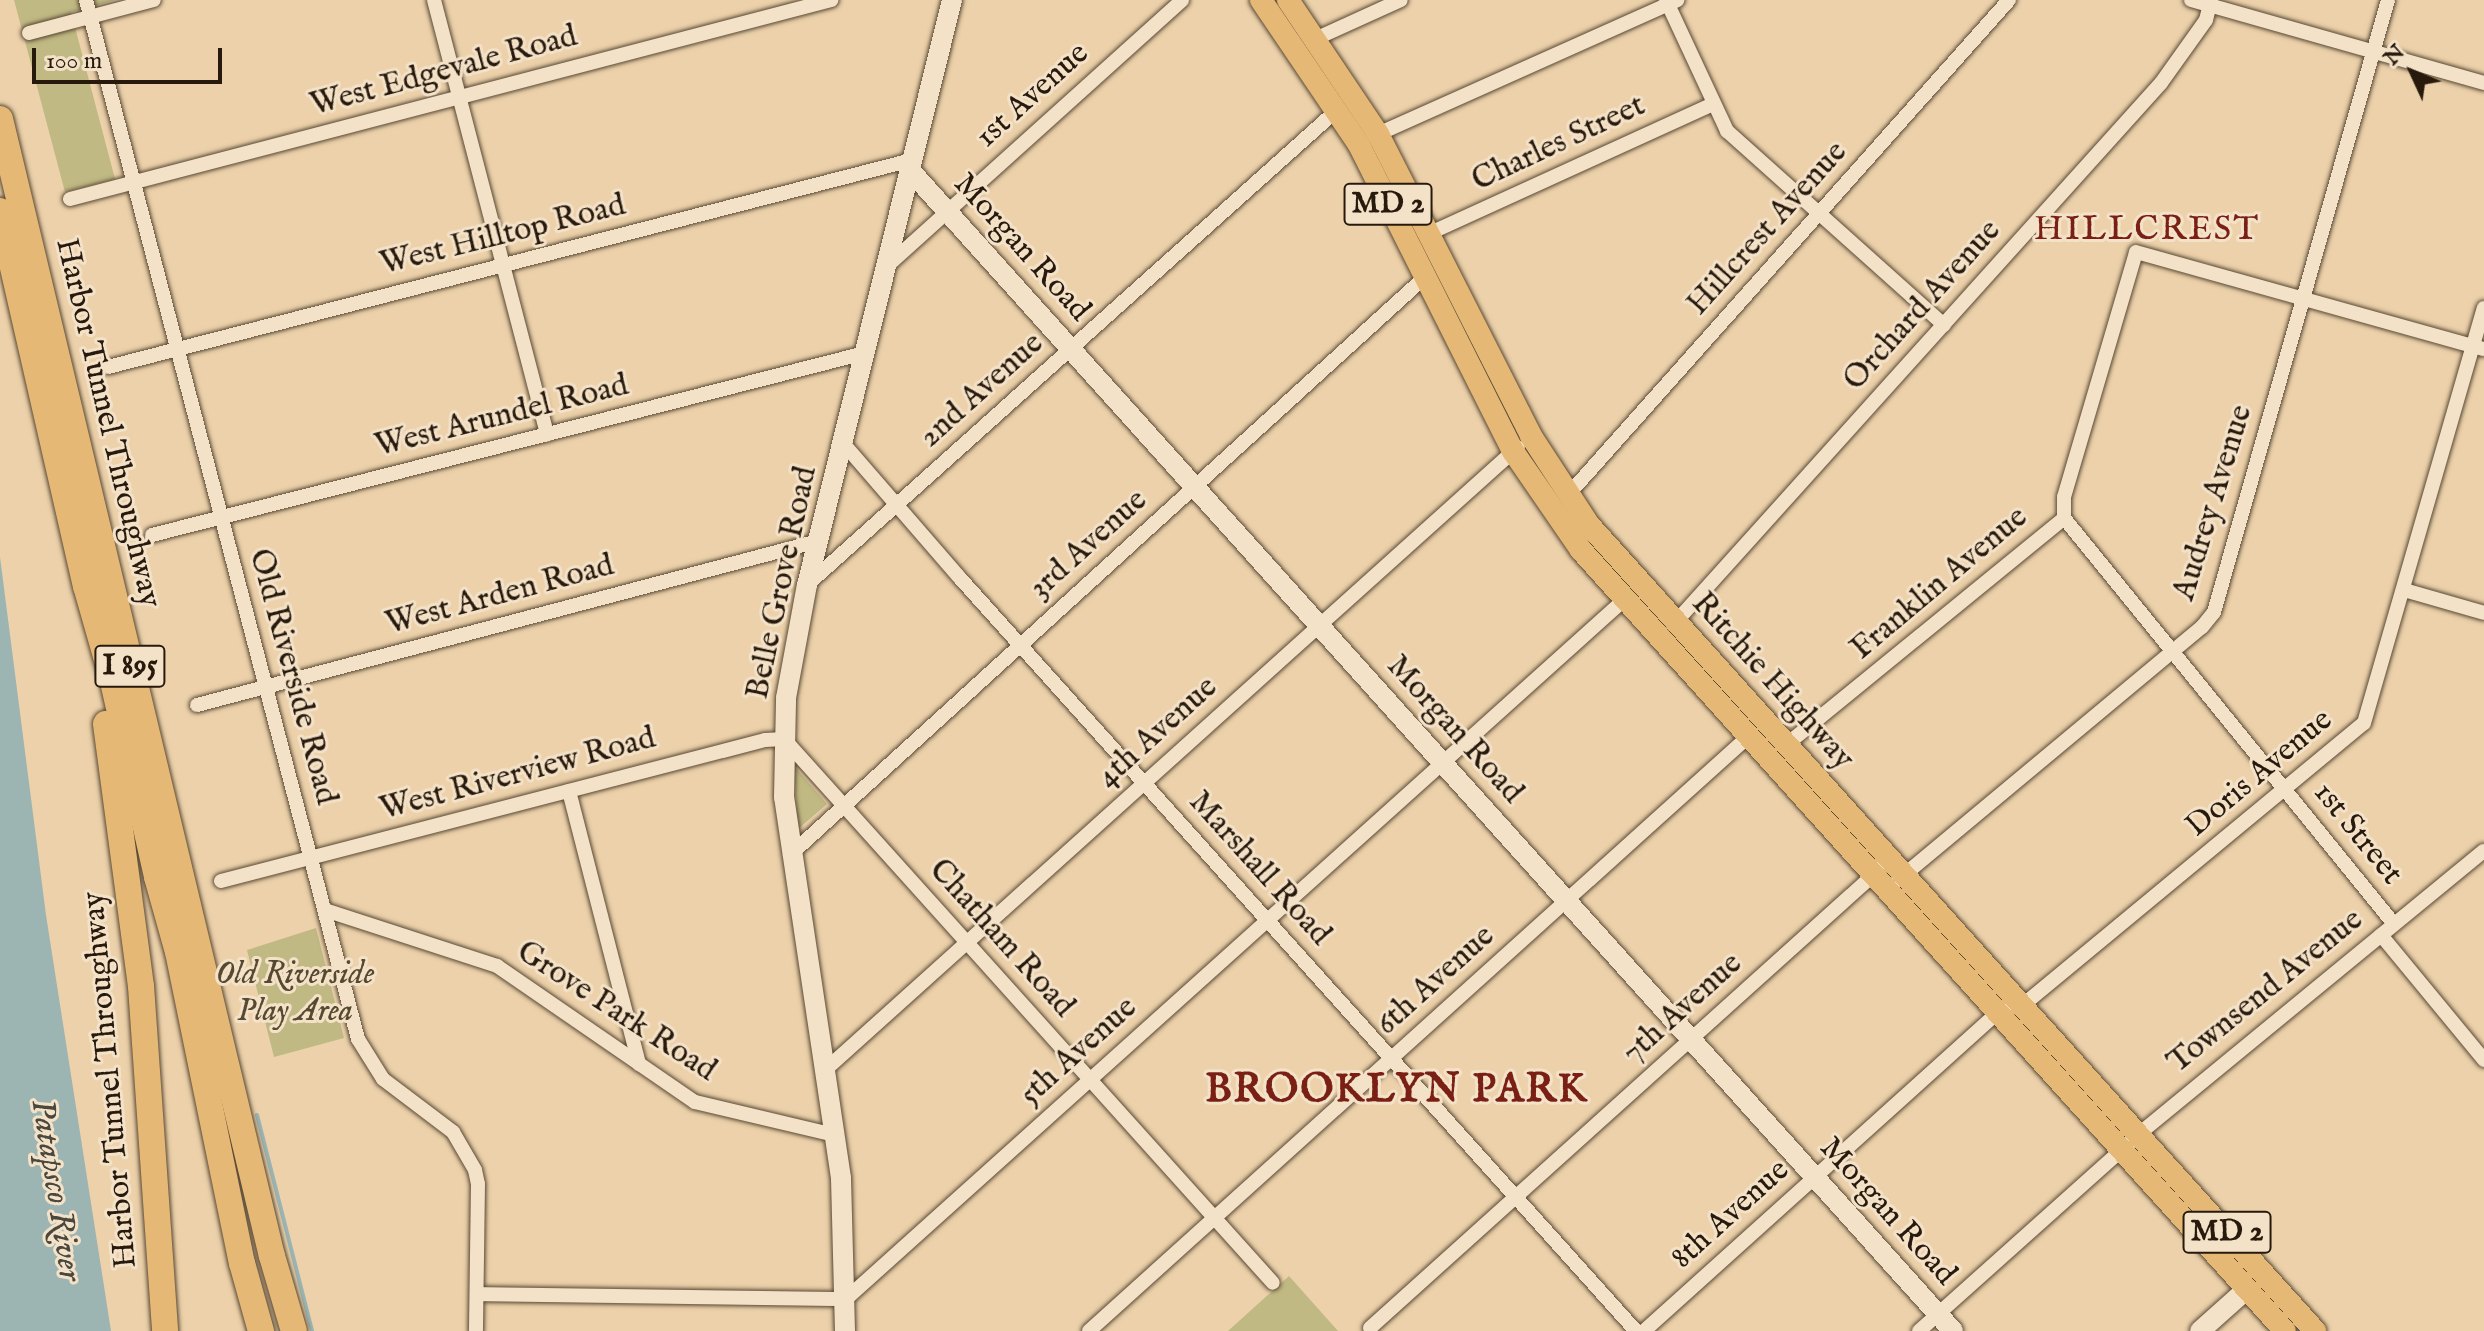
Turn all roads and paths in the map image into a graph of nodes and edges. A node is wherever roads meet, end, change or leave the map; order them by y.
1 (86, 0) edge
2 (154, 0) edge
3 (434, 0) edge
4 (831, 0) edge
5 (952, 0) edge
6 (1182, 0) edge
7 (1261, 0) edge
8 (1288, 0) edge
9 (1401, 0) edge
10 (2009, 0) edge
11 (2191, 0) edge
12 (2388, 0) edge
13 (1670, 1) edge
14 (2211, 3) edge
15 (1380, 4) edge
16 (90, 17) junction
17 (29, 33) dead end
18 (1315, 39) junction
19 (2373, 52) junction
20 (2484, 83) edge
21 (459, 97) junction
22 (1713, 104) junction
23 (1337, 110) junction
24 (0, 119) edge
25 (1378, 134) junction
26 (911, 164) junction
27 (134, 182) junction
28 (70, 199) dead end
29 (0, 211) edge
30 (948, 211) junction
31 (1819, 213) junction
32 (1428, 234) junction
33 (503, 265) junction
34 (887, 266) junction
35 (1425, 277) junction
36 (2303, 299) junction
37 (2484, 308) edge
38 (1944, 325) junction
39 (2479, 347) edge
40 (1071, 348) junction
41 (177, 349) junction
42 (865, 353) junction
43 (108, 367) dead end
44 (547, 435) junction
45 (1531, 436) junction
46 (843, 443) junction
47 (1513, 451) junction
48 (1194, 487) junction
49 (1568, 495) junction
50 (897, 505) junction
51 (222, 518) junction
52 (2064, 518) junction
53 (152, 535) dead end
54 (818, 541) junction
55 (807, 585) junction
56 (86, 586) junction
57 (2404, 590) junction
58 (1624, 600) junction
59 (2484, 613) edge
60 (1320, 625) junction
61 (1667, 631) junction
62 (1020, 645) junction
63 (2173, 652) junction
64 (266, 686) junction
65 (197, 705) dead end
66 (1749, 736) junction
67 (784, 739) junction
68 (1786, 745) junction
69 (1443, 763) junction
70 (1144, 783) junction
71 (2285, 790) junction
72 (569, 791) junction
73 (844, 806) junction
74 (2484, 851) edge
75 (790, 855) junction
76 (311, 858) junction
77 (1889, 874) junction
78 (221, 881) dead end
79 (1567, 901) junction
80 (325, 910) junction
81 (1267, 920) junction
82 (2394, 924) junction
83 (2381, 935) junction
84 (967, 943) junction
85 (2023, 1005) junction
86 (1999, 1011) junction
87 (1691, 1039) junction
88 (1392, 1059) junction
89 (2484, 1060) edge
90 (639, 1064) junction
91 (824, 1071) junction
92 (1090, 1080) junction
93 (835, 1135) junction
94 (2130, 1141) junction
95 (1815, 1177) junction
96 (1516, 1196) junction
97 (1215, 1218) junction
98 (272, 1256) junction
99 (1273, 1283) dead end
100 (2247, 1289) junction
101 (477, 1294) junction
102 (846, 1299) junction
103 (1938, 1314) junction
104 (1370, 1328) dead end
105 (165, 1331) edge
106 (261, 1331) edge
107 (285, 1331) edge
108 (294, 1331) edge
109 (476, 1331) edge
110 (845, 1331) edge
111 (1089, 1331) edge
112 (1636, 1331) edge
113 (1644, 1331) edge
114 (1919, 1331) edge
115 (1953, 1331) edge
116 (2200, 1331) edge
117 (2285, 1331) edge
118 (2315, 1331) edge

1 - 16 street, Old Riverside Road
2 - 16 street
3 - 21 street
4 - 21 street, West Edgevale Road
5 - 26 street, Belle Grove Road
6 - 30 street, 1st Avenue
7 - 23 main road, Ritchie Highway / MD 2
8 - 18 main road, Ritchie Highway / MD 2
9 - 15 street
10 - 31 street, Hillcrest Avenue
11 - 14 street
12 - 19 street, Audrey Avenue
13 - 22 street
13 - 25 street
14 - 19 street
14 - 38 street, Orchard Avenue
15 - 18 street
16 - 17 street
16 - 27 street, Old Riverside Road
18 - 25 main road, Ritchie Highway / MD 2
19 - 20 street
19 - 36 street, Audrey Avenue
21 - 27 street, West Edgevale Road
21 - 33 street
22 - 31 street
22 - 32 street, Charles Street
23 - 35 main road, Ritchie Highway / MD 2
23 - 40 street, 2nd Avenue
24 - 98 highway, Harbor Tunnel Throughway / I 895
25 - 32 main road, Ritchie Highway / MD 2
26 - 30 street, Morgan Road
26 - 33 street, West Hilltop Road
26 - 34 street, Belle Grove Road
27 - 28 street, West Edgevale Road
27 - 41 street, Old Riverside Road
29 - 56 highway, Harbor Tunnel Throughway / I 895
30 - 34 street, 1st Avenue
30 - 40 street, Morgan Road
31 - 38 street
31 - 49 street, Hillcrest Avenue
32 - 45 main road, Ritchie Highway / MD 2
33 - 41 street, West Hilltop Road
33 - 44 street
34 - 42 street, Belle Grove Road
35 - 47 main road, Ritchie Highway / MD 2
35 - 48 street, 3rd Avenue
36 - 39 street
36 - 52 street, Franklin Avenue
36 - 63 street, Audrey Avenue
37 - 39 street, Doris Avenue
38 - 61 street, Orchard Avenue
39 - 57 street, Doris Avenue
40 - 48 street, Morgan Road
40 - 50 street, 2nd Avenue
41 - 43 street, West Hilltop Road
41 - 51 street, Old Riverside Road
42 - 44 street, West Arundel Road
42 - 46 street, Belle Grove Road
44 - 51 street, West Arundel Road
45 - 47 street, 4th Avenue
45 - 49 main road, Ritchie Highway / MD 2
46 - 50 street, Marshall Road
46 - 54 street, Belle Grove Road
47 - 58 main road, Ritchie Highway / MD 2
47 - 60 street, 4th Avenue
48 - 60 street, Morgan Road
48 - 62 street, 3rd Avenue
49 - 61 main road, Ritchie Highway / MD 2
50 - 55 street, 2nd Avenue
50 - 62 street, Marshall Road
51 - 53 street, West Arundel Road
51 - 64 street, Old Riverside Road
52 - 63 street, 1st Street
52 - 68 street, Franklin Avenue
54 - 55 street, Belle Grove Road
54 - 64 street, West Arden Road
55 - 67 street, Belle Grove Road
56 - 105 highway, Harbor Tunnel Throughway
56 - 106 highway, Harbor Tunnel Throughway / I 895
57 - 59 street
57 - 71 street, Doris Avenue
58 - 61 main road, Ritchie Highway / MD 2
58 - 69 street, 5th Avenue
60 - 69 street, Morgan Road
60 - 70 street, 4th Avenue
61 - 66 main road, Ritchie Highway / MD 2
61 - 68 main road, Ritchie Highway / MD 2
62 - 70 street, Marshall Road
62 - 73 street, 3rd Avenue
63 - 71 street, 1st Street
63 - 77 street, Audrey Avenue
64 - 65 street, West Arden Road
64 - 76 street, Old Riverside Road
66 - 77 main road, Ritchie Highway / MD 2
66 - 79 street, 6th Avenue
67 - 72 street, West Riverview Road
67 - 73 street, Chatham Road
67 - 75 street, Belle Grove Road
68 - 77 main road, Ritchie Highway / MD 2
69 - 79 street, Morgan Road
69 - 81 street, 5th Avenue
70 - 81 street, Marshall Road
70 - 84 street, 4th Avenue
71 - 82 street, 1st Street
71 - 85 street, Doris Avenue
72 - 76 street, West Riverview Road
72 - 90 street
73 - 75 street, 3rd Avenue
73 - 84 street, Chatham Road
74 - 82 street, Townsend Avenue
75 - 91 street, Belle Grove Road
76 - 78 street, West Riverview Road
76 - 80 street, Old Riverside Road
77 - 85 main road, Ritchie Highway / MD 2
77 - 86 main road, Ritchie Highway / MD 2
77 - 87 street, 7th Avenue
79 - 87 street, Morgan Road
79 - 88 street, 6th Avenue
80 - 90 street, Grove Park Road
80 - 101 street, Old Riverside Road
81 - 88 street, Marshall Road
81 - 92 street, 5th Avenue
82 - 83 street, Townsend Avenue
83 - 89 street, 1st Street
83 - 94 street, Townsend Avenue
84 - 91 street, 4th Avenue
84 - 92 street, Chatham Road
85 - 86 street, Doris Avenue
85 - 94 main road, Ritchie Highway / MD 2
86 - 94 main road, Ritchie Highway / MD 2
86 - 95 street, 8th Avenue
87 - 95 street, Morgan Road
87 - 96 street, 7th Avenue
88 - 96 street, Marshall Road
88 - 97 street, 6th Avenue
90 - 93 street, Grove Park Road
91 - 93 street, Belle Grove Road
92 - 97 street, Chatham Road
92 - 102 street, 5th Avenue
93 - 102 street, Belle Grove Road
94 - 100 main road, Ritchie Highway / MD 2
94 - 103 street, Townsend Avenue
94 - 118 main road, Ritchie Highway / MD 2
95 - 103 street, Morgan Road
95 - 113 street, 8th Avenue
96 - 104 street, 7th Avenue
96 - 112 street, Marshall Road
97 - 99 street, Chatham Road
97 - 111 street, 6th Avenue
98 - 107 highway, Harbor Tunnel Throughway / I 895
98 - 108 highway, Harbor Tunnel Throughway
100 - 116 street
100 - 117 main road, Ritchie Highway / MD 2
101 - 102 street
101 - 109 street, Old Riverside Road
102 - 110 street, Belle Grove Road
103 - 114 street, Townsend Avenue
103 - 115 street, Morgan Road

